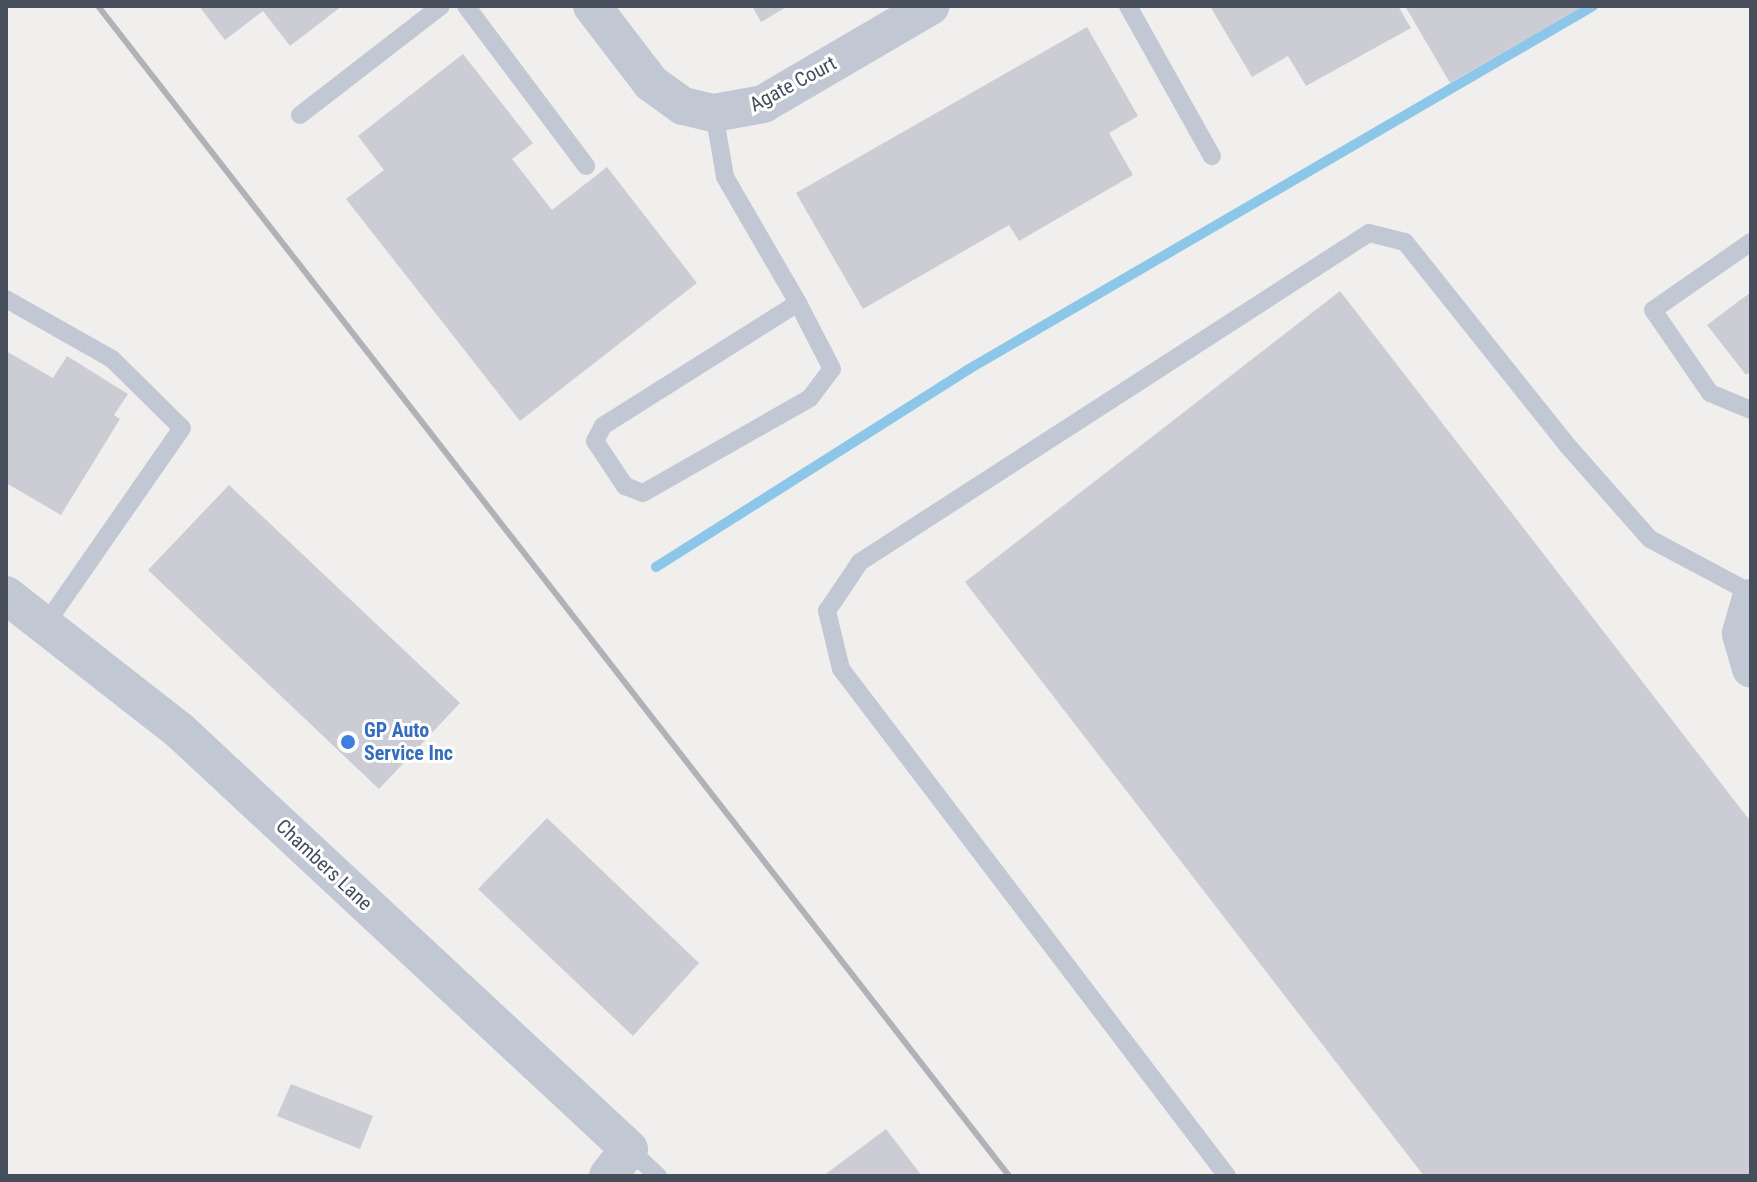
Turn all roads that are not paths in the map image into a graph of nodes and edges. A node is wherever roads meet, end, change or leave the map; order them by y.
1 (441, 6) edge
2 (466, 6) edge
3 (592, 6) edge
4 (931, 6) edge
5 (1128, 6) edge
6 (714, 113) junction
7 (300, 115) dead end
8 (1212, 156) dead end
9 (586, 166) dead end
10 (1751, 242) edge
11 (6, 299) edge
12 (798, 303) junction
13 (1751, 410) edge
14 (6, 595) edge
15 (1751, 595) edge
16 (46, 624) junction
17 (1751, 669) edge
18 (619, 1162) edge
19 (658, 1176) edge
20 (1227, 1176) edge

1 - 7 lane
2 - 9 lane
3 - 6 street, Agate Court
4 - 6 street, Agate Court
5 - 8 lane
6 - 12 lane
10 - 13 lane
11 - 16 lane
12 - 12 lane
14 - 16 street, Chambers Lane
15 - 17 street
15 - 20 lane
16 - 18 street, Chambers Lane
18 - 19 lane

